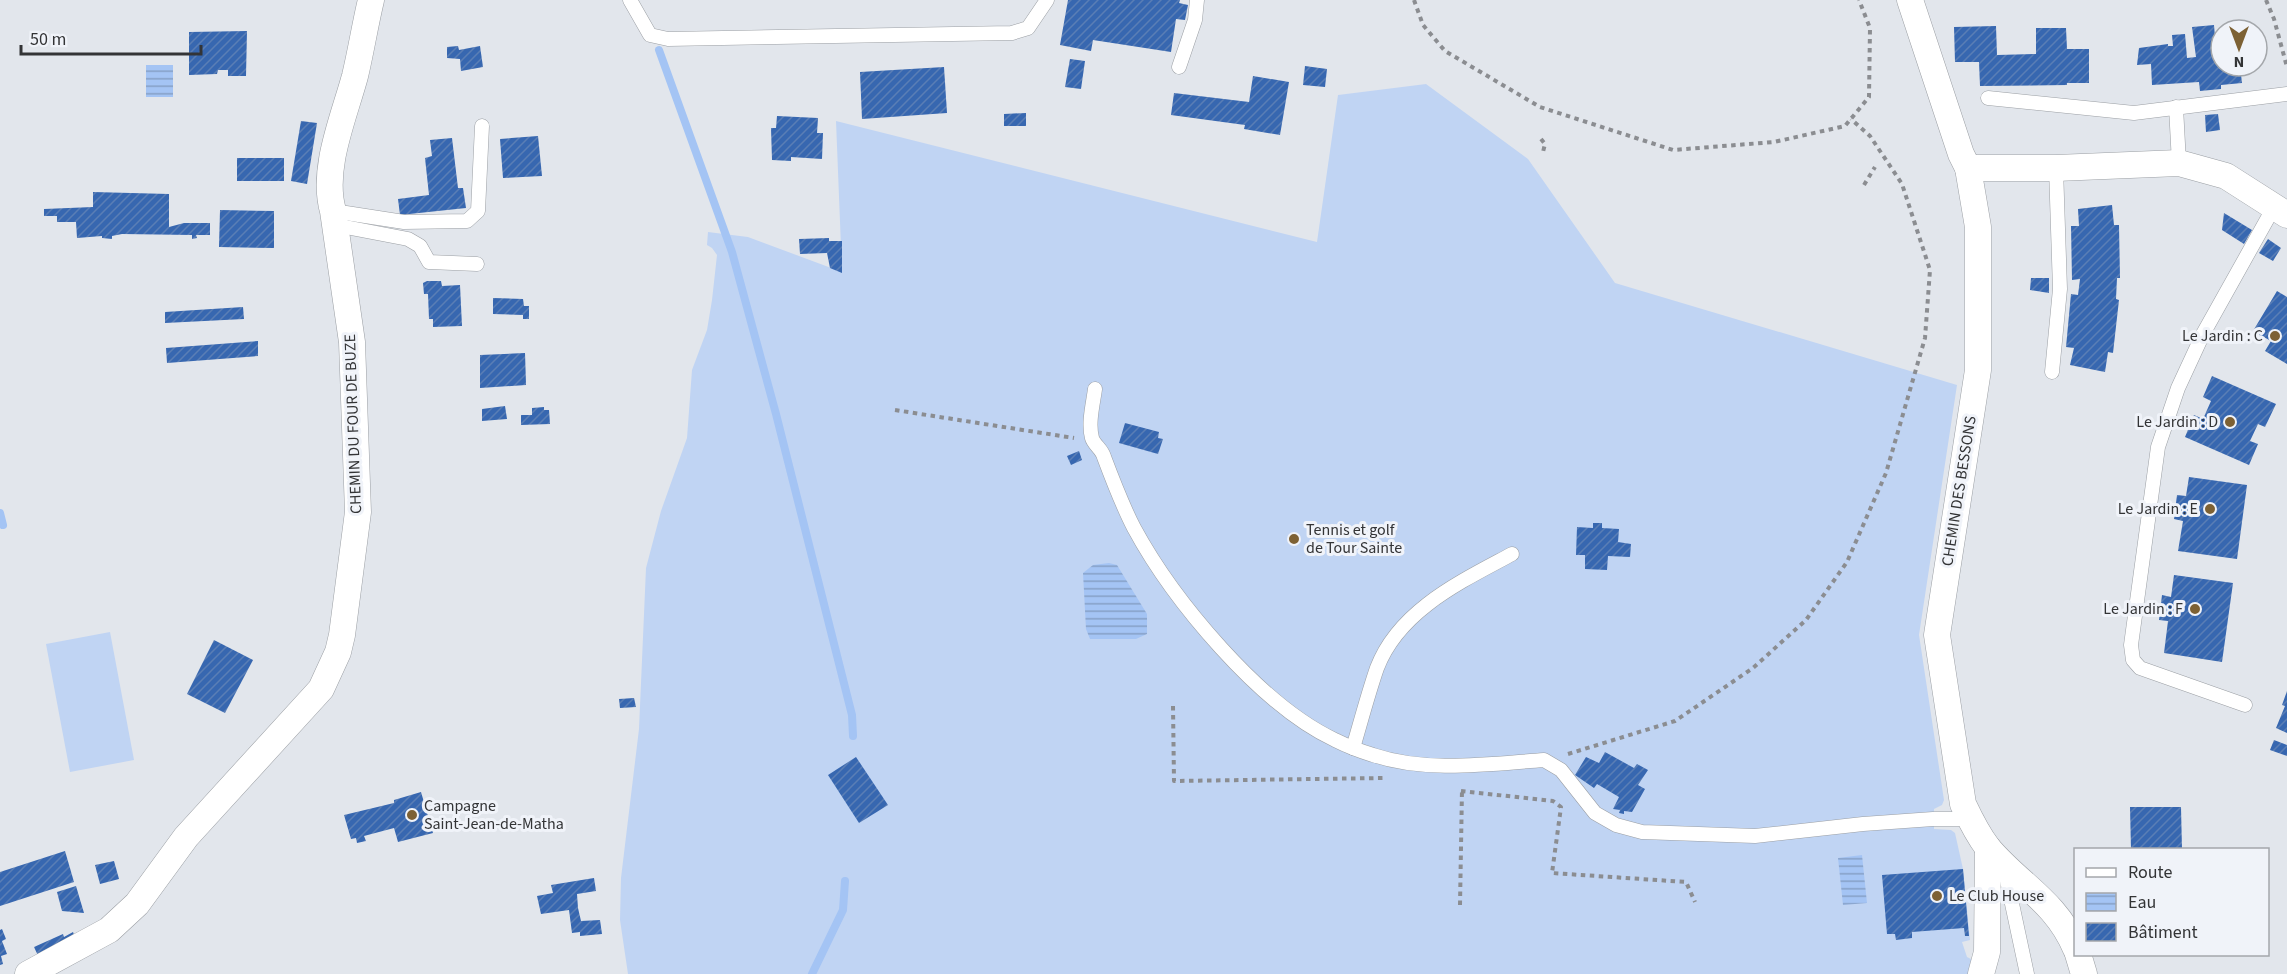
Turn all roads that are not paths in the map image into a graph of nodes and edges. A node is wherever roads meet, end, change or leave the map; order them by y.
1 (371, 0) edge
2 (630, 0) edge
3 (1047, 0) edge
4 (1197, 0) edge
5 (1910, 0) edge
6 (1179, 67) dead end
7 (2287, 94) edge
8 (1988, 98) dead end
9 (2176, 107) junction
10 (482, 126) dead end
11 (2179, 163) junction
12 (1968, 168) junction
13 (2056, 168) junction
14 (2281, 211) edge
15 (334, 218) junction
16 (477, 264) dead end
17 (2052, 372) dead end
18 (1095, 389) dead end
19 (1512, 554) dead end
20 (2245, 705) dead end
21 (1353, 748) junction
22 (1970, 819) junction
23 (1995, 855) junction
24 (2074, 944) edge
25 (2079, 956) edge
26 (28, 974) edge
27 (1981, 974) edge
28 (2027, 974) edge
29 (2084, 974) edge

1 - 15 street, CHEMIN DU FOUR DE BUZE
2 - 3 lane
4 - 6 lane
5 - 12 street, CHEMIN DES BESSONS
7 - 9 lane
8 - 9 lane
9 - 11 lane
10 - 15 lane
11 - 13 street
11 - 14 street
12 - 13 street
12 - 22 street, CHEMIN DES BESSONS
13 - 17 lane
14 - 20 lane
15 - 16 lane
15 - 26 street, CHEMIN DU FOUR DE BUZE
18 - 21 lane
19 - 21 lane
21 - 22 lane
22 - 23 street, CHEMIN DES BESSONS
23 - 24 street, CHEMIN DES BESSONS
23 - 27 street
23 - 28 lane
25 - 29 street

